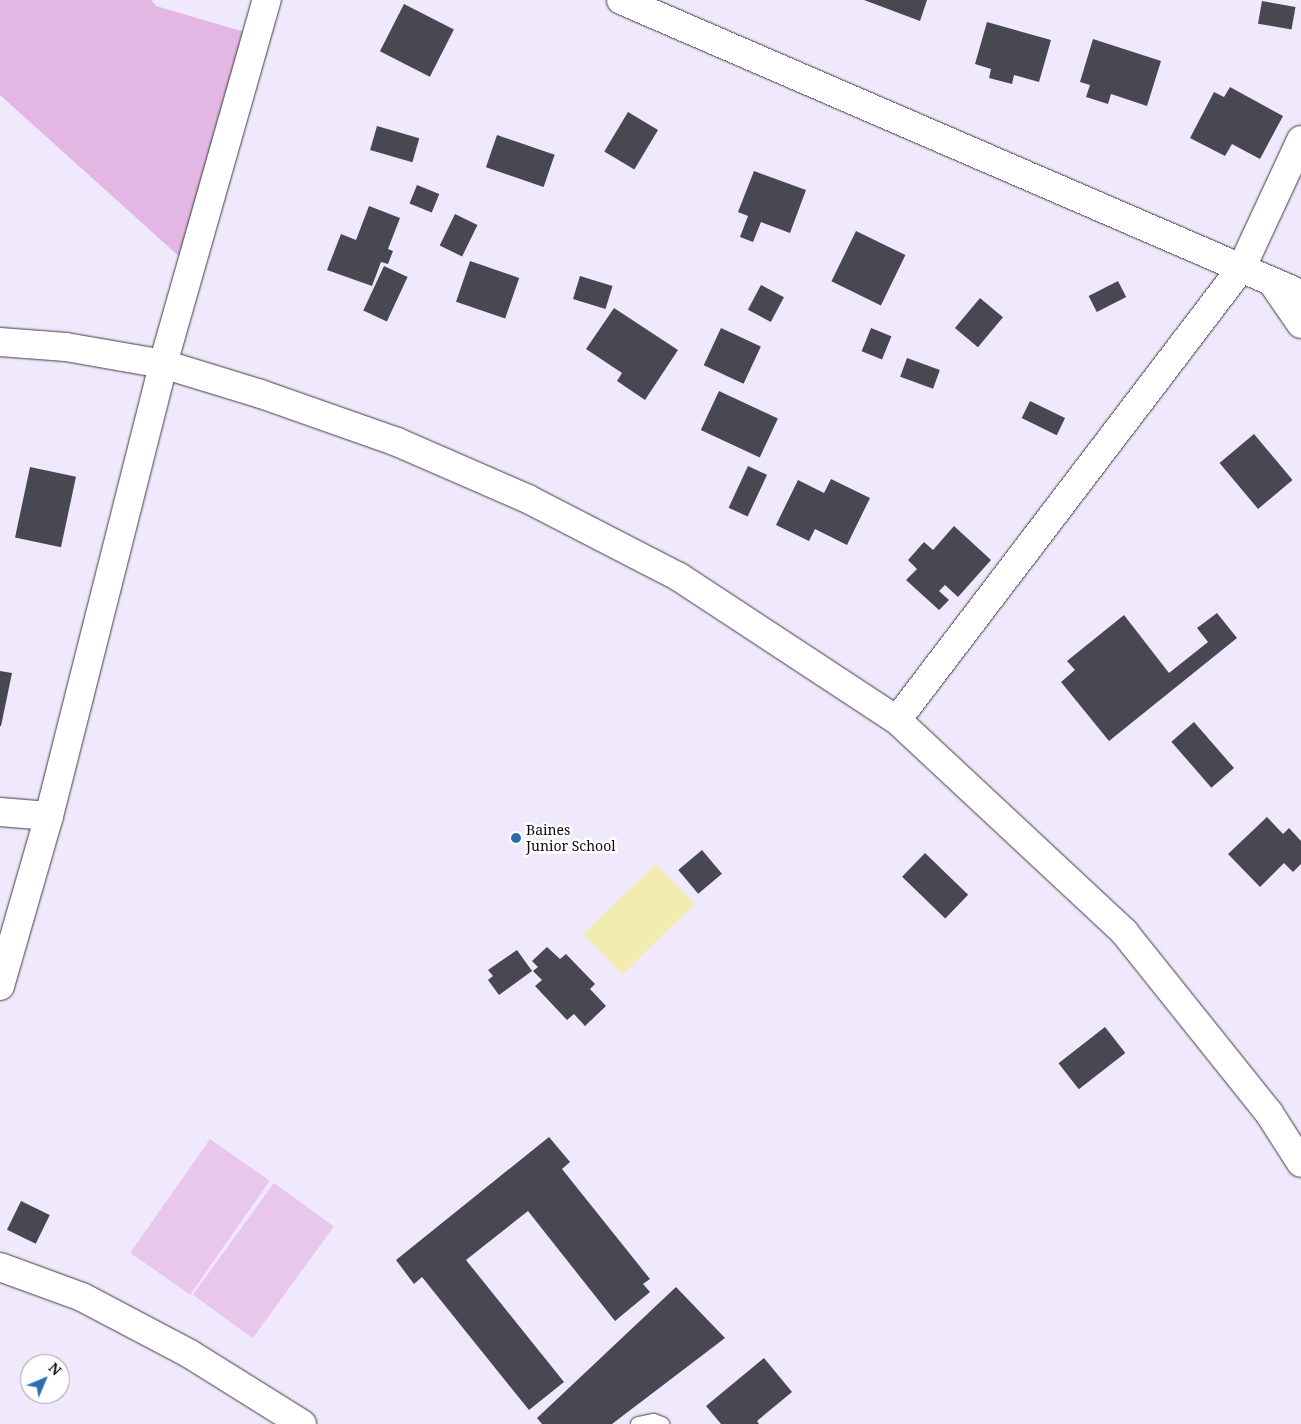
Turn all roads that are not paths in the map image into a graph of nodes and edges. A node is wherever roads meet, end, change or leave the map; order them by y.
1 (267, 0) edge
2 (621, 0) edge
3 (1301, 140) edge
4 (1242, 267) junction
5 (1272, 282) junction
6 (1301, 294) edge
7 (1301, 324) edge
8 (0, 342) edge
9 (163, 364) junction
10 (897, 720) junction
11 (0, 812) edge
12 (50, 816) junction
13 (0, 986) edge
14 (1301, 1163) edge
15 (0, 1267) edge
16 (302, 1424) edge
17 (638, 1424) edge
18 (662, 1424) edge

1 - 9 street
2 - 4 street
3 - 4 street
4 - 5 street
4 - 10 street
5 - 6 street
5 - 7 street
8 - 9 street
9 - 10 street
9 - 12 street
10 - 14 street
11 - 12 street
12 - 13 street
15 - 16 street
17 - 18 lane

